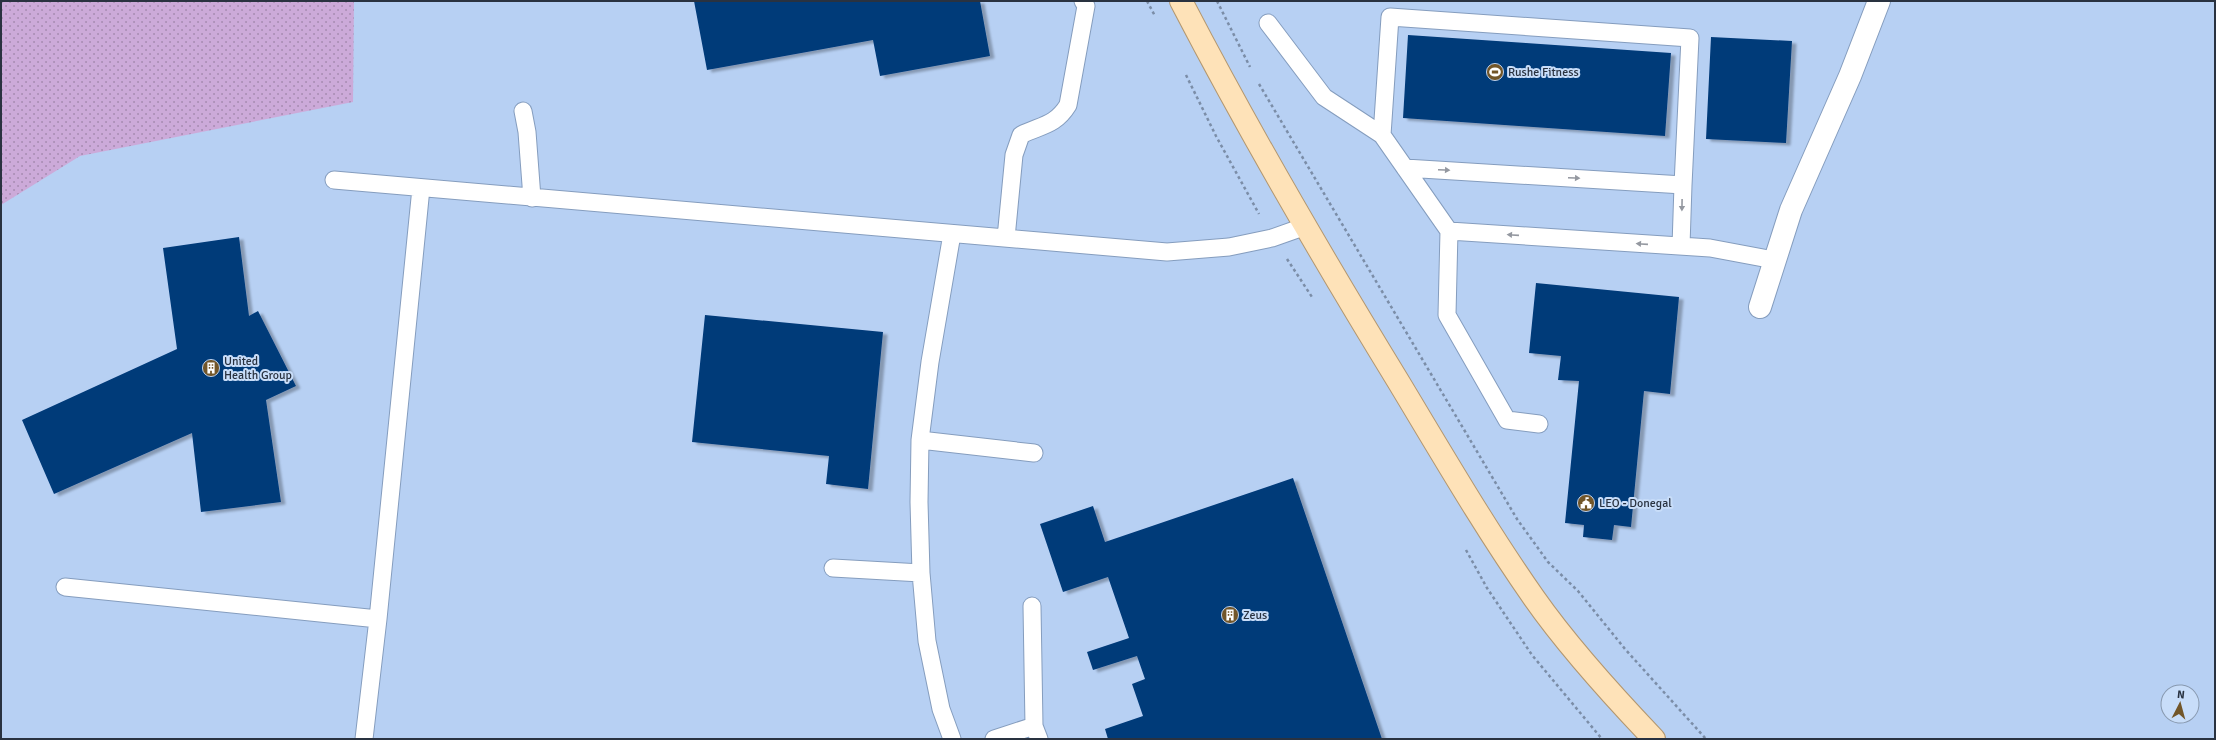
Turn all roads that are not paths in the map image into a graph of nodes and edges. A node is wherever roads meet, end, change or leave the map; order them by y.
1 (1084, 1) edge
2 (1181, 1) edge
3 (1879, 1) edge
4 (1268, 23) dead end
5 (523, 111) dead end
6 (1382, 135) junction
7 (1405, 168) junction
8 (334, 180) dead end
9 (1683, 185) junction
10 (421, 188) junction
11 (532, 198) junction
12 (1306, 226) junction
13 (1449, 230) junction
14 (952, 234) junction
15 (1006, 238) junction
16 (1681, 246) junction
17 (1774, 260) junction
18 (1760, 308) dead end
19 (1539, 424) dead end
20 (920, 440) junction
21 (1034, 453) dead end
22 (832, 568) dead end
23 (921, 573) junction
24 (65, 587) dead end
25 (1032, 606) dead end
26 (378, 619) junction
27 (1037, 732) edge
28 (364, 739) edge
29 (952, 739) edge
30 (994, 739) edge
31 (1654, 739) edge

1 - 15 lane
2 - 12 main road
3 - 17 street
4 - 6 lane
5 - 11 lane
6 - 7 lane
6 - 9 lane
7 -> 9 lane
7 - 13 lane
8 - 10 lane
9 -> 16 lane
10 - 11 lane
10 - 26 lane
11 - 14 lane
12 - 15 lane
12 - 31 main road
16 -> 13 lane
13 - 19 lane
14 - 15 lane
14 - 20 lane
16 - 17 lane
17 - 18 street
20 - 21 lane
20 - 23 lane
22 - 23 lane
23 - 29 lane
24 - 26 lane
25 - 27 lane
26 - 28 lane
27 - 30 lane

